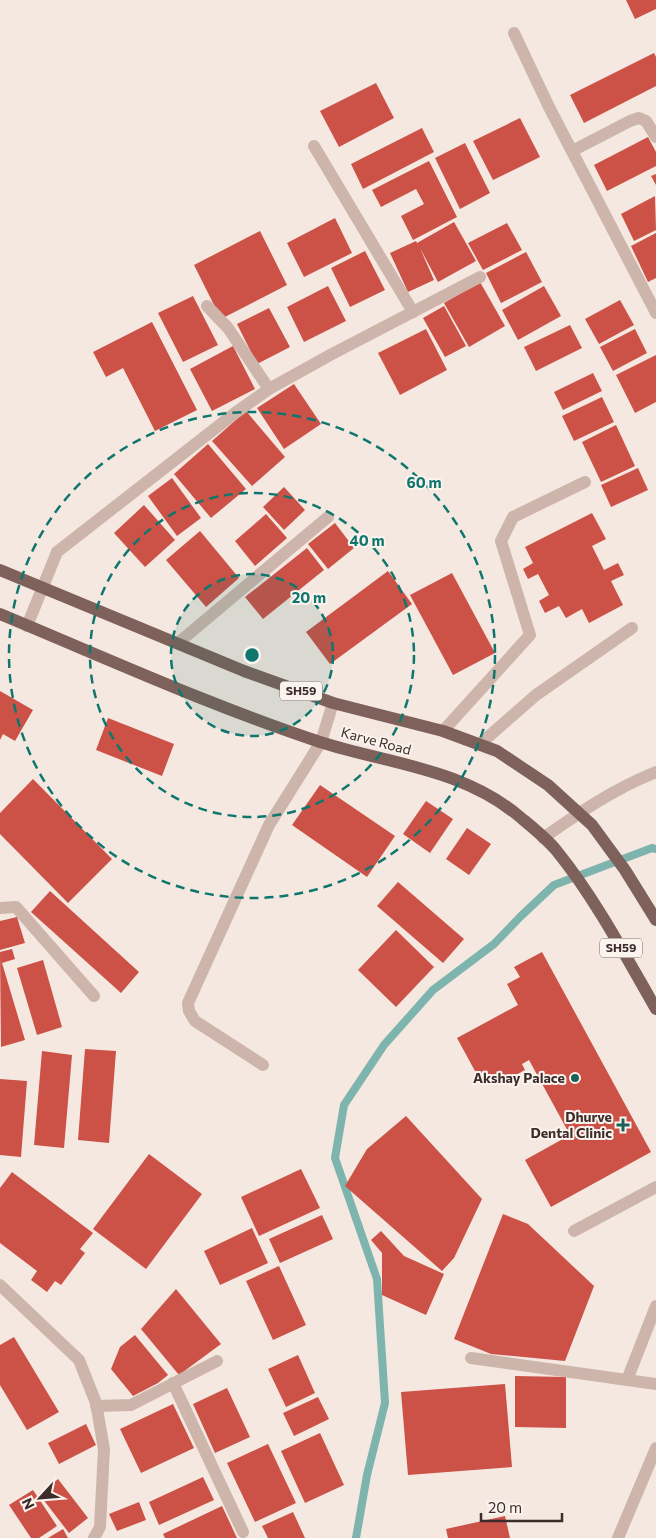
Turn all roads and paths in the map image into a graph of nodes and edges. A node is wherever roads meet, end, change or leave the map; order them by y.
1 (514, 33) dead end
2 (656, 137) edge
3 (314, 146) dead end
4 (572, 151) junction
5 (480, 277) dead end
6 (207, 306) dead end
7 (413, 312) junction
8 (656, 313) edge
9 (269, 389) junction
10 (586, 482) dead end
11 (328, 517) dead end
12 (0, 570) edge
13 (43, 587) junction
14 (0, 614) edge
15 (27, 626) junction
16 (632, 628) dead end
17 (178, 644) junction
18 (333, 703) junction
19 (443, 732) junction
20 (321, 742) junction
21 (479, 744) junction
22 (656, 772) edge
23 (579, 813) junction
24 (543, 838) junction
25 (0, 908) edge
26 (656, 920) edge
27 (94, 996) dead end
28 (656, 1009) edge
29 (262, 1065) dead end
30 (656, 1187) edge
31 (574, 1231) dead end
32 (0, 1285) edge
33 (656, 1306) edge
34 (471, 1358) dead end
35 (216, 1361) dead end
36 (627, 1380) junction
37 (173, 1384) junction
38 (656, 1384) edge
39 (96, 1406) junction
40 (656, 1448) edge
41 (243, 1532) dead end
42 (94, 1538) edge
43 (618, 1538) edge

1 - 4 street
2 - 4 street
3 - 7 street
4 - 8 street
5 - 7 street
6 - 9 street
7 - 9 street
9 - 13 street
10 - 19 street
11 - 17 street
12 - 13 main road, Karve Road / SH59
13 - 15 street
13 - 17 main road, Karve Road / SH59
14 - 15 main road, Karve Road / SH59
15 - 20 main road, Karve Road / SH59
16 - 21 street
17 - 18 main road, Karve Road / SH59
18 - 19 main road, Karve Road / SH59
18 - 20 street
19 - 21 main road, Karve Road / SH59
20 - 24 main road, Karve Road / SH59
20 - 29 street
21 - 23 main road, Karve Road / SH59
22 - 23 street
23 - 24 street
23 - 26 main road, Karve Road / SH59
24 - 28 main road, Karve Road / SH59
25 - 27 street
30 - 31 street
32 - 39 street
33 - 36 street
34 - 36 street
35 - 37 street
36 - 38 street
37 - 39 street
37 - 41 street
39 - 42 street
40 - 43 street

